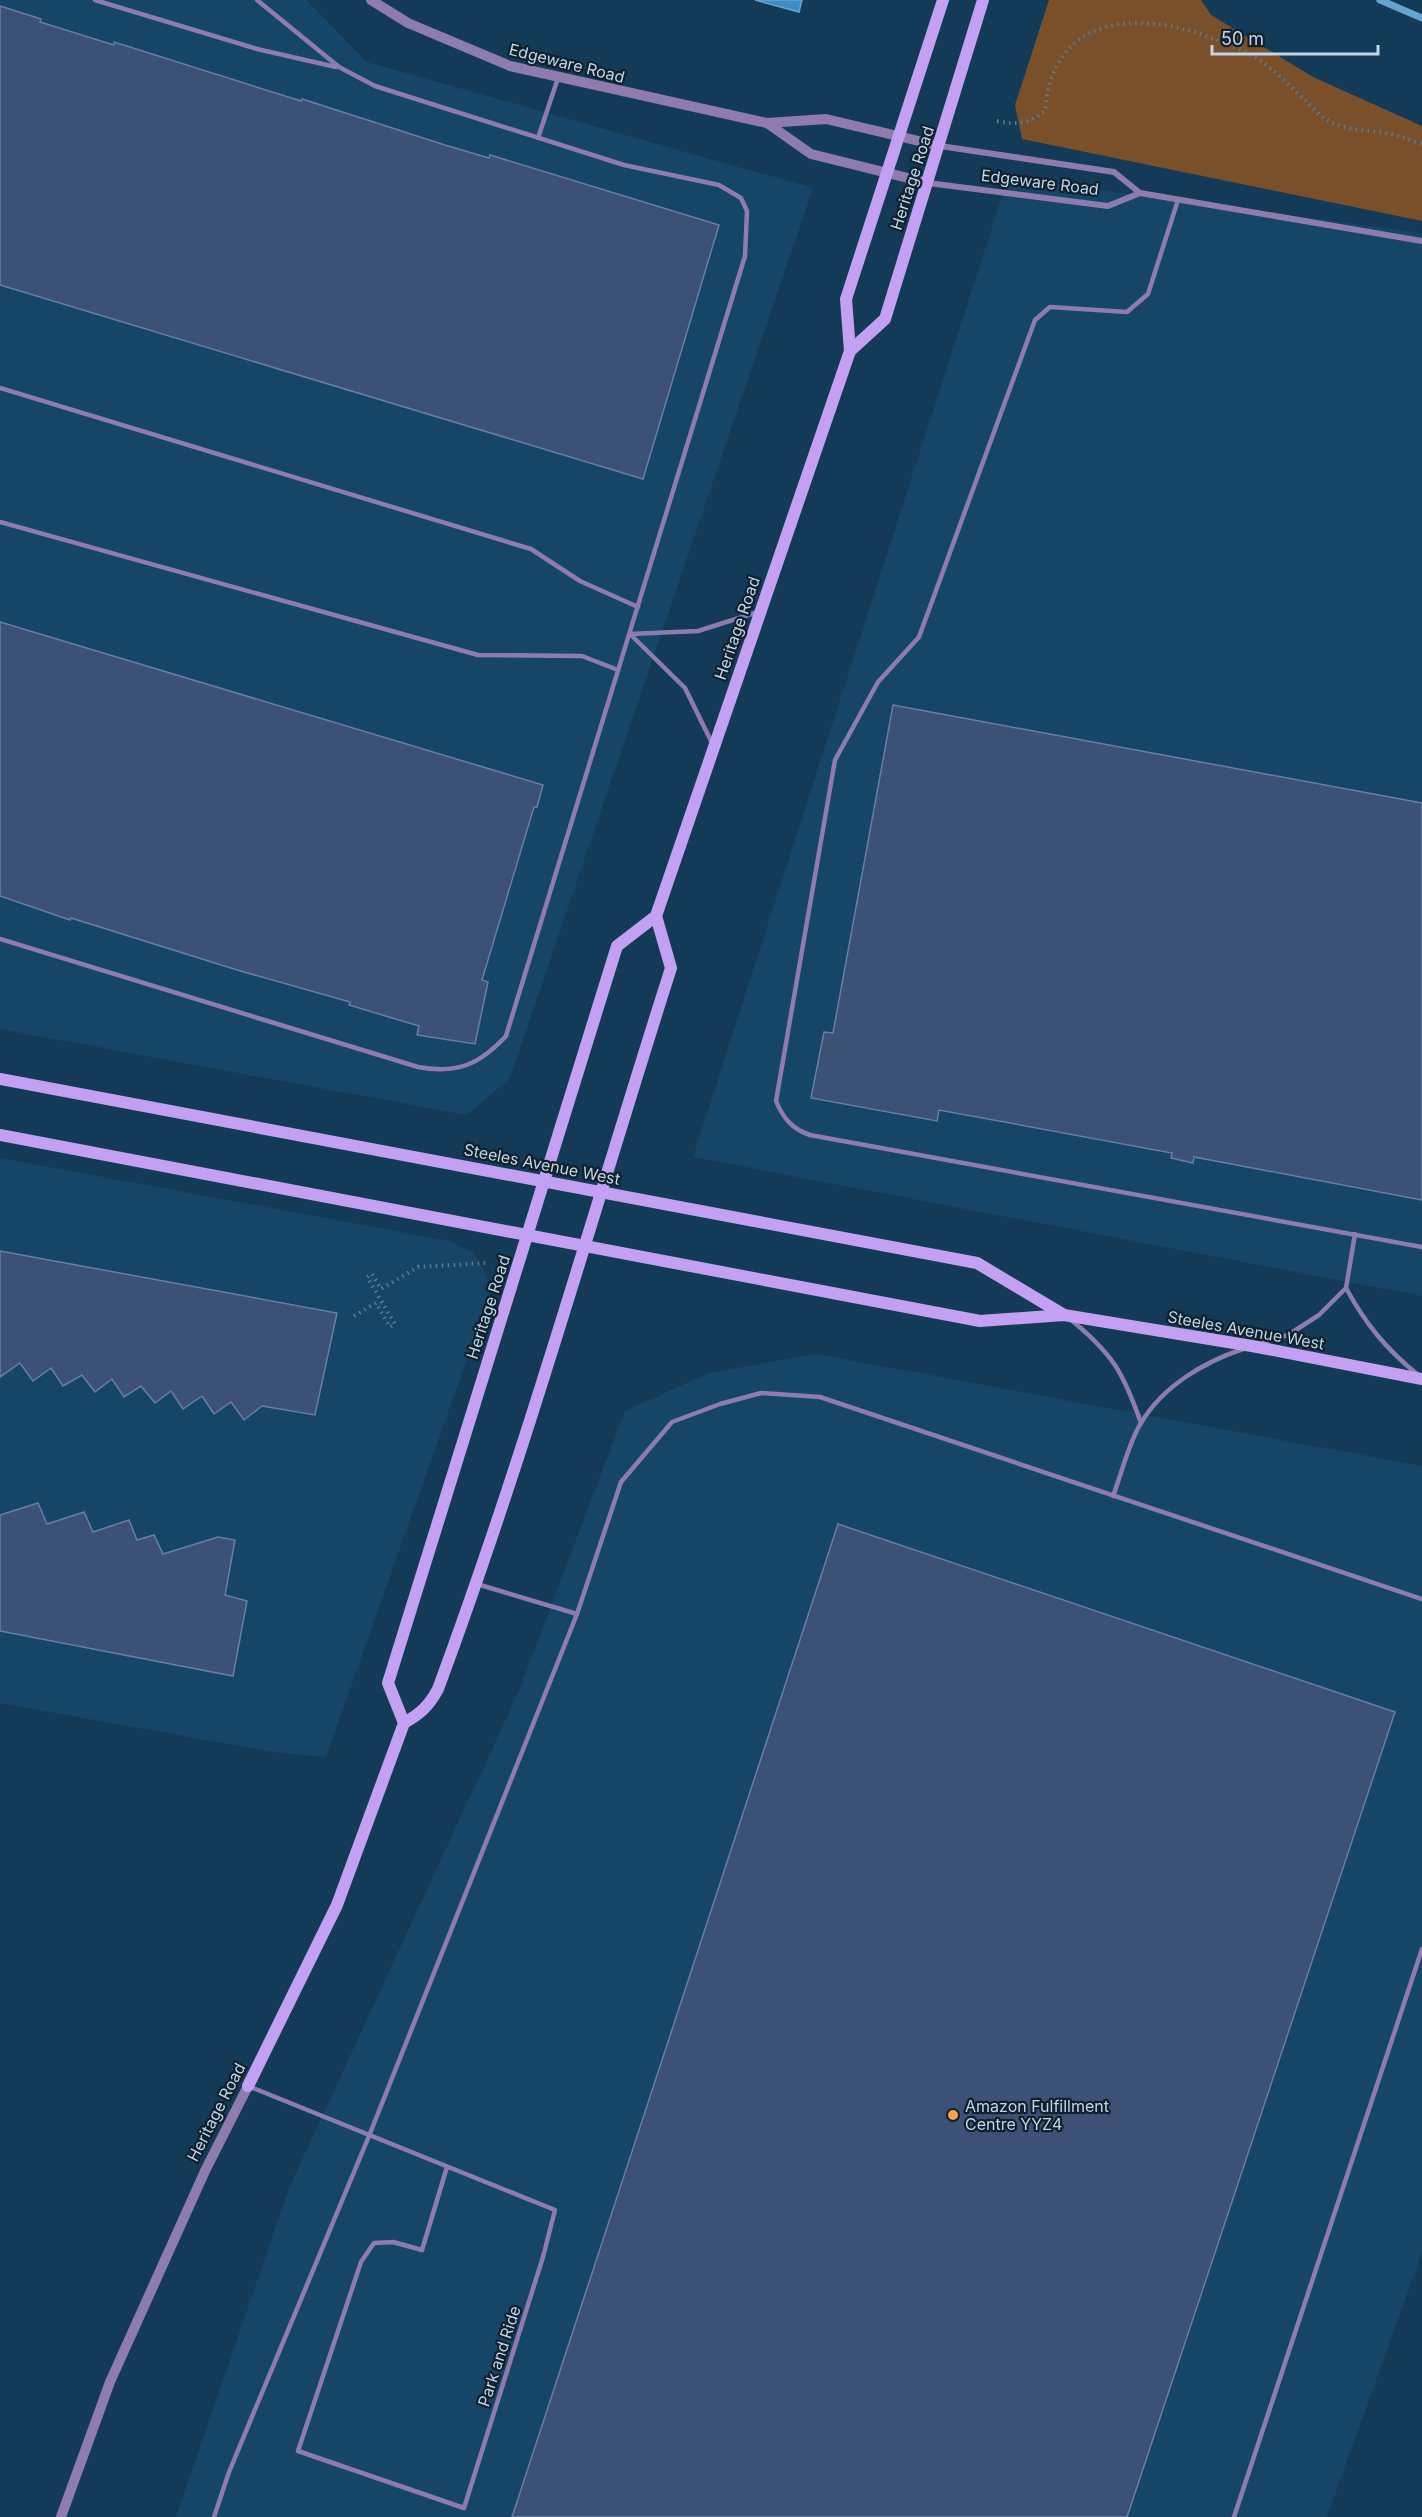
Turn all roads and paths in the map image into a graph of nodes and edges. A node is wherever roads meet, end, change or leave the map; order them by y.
1 (94, 0) edge
2 (257, 0) edge
3 (371, 0) edge
4 (943, 0) edge
5 (983, 0) edge
6 (339, 67) junction
7 (558, 78) junction
8 (997, 121) dead end
9 (767, 123) junction
10 (899, 136) junction
11 (538, 138) junction
12 (1422, 144) edge
13 (940, 146) junction
14 (886, 172) junction
15 (928, 183) junction
16 (1140, 193) junction
17 (1178, 200) junction
18 (1422, 241) edge
19 (850, 351) junction
20 (0, 388) edge
21 (0, 522) edge
22 (638, 607) junction
23 (761, 611) junction
24 (630, 634) junction
25 (618, 670) junction
26 (714, 747) junction
27 (656, 916) junction
28 (0, 939) edge
29 (0, 1079) edge
30 (0, 1135) edge
31 (545, 1182) junction
32 (600, 1192) junction
33 (529, 1233) junction
34 (1355, 1234) junction
35 (585, 1244) junction
36 (1422, 1246) edge
37 (486, 1263) dead end
38 (1346, 1288) junction
39 (1064, 1315) junction
40 (354, 1316) dead end
41 (1252, 1346) junction
42 (1422, 1378) edge
43 (1141, 1424) junction
44 (1113, 1496) junction
45 (477, 1584) junction
46 (1422, 1599) edge
47 (578, 1614) junction
48 (404, 1723) junction
49 (1422, 1949) edge
50 (248, 2086) junction
51 (369, 2136) junction
52 (447, 2167) junction
53 (61, 2517) edge
54 (214, 2517) edge
55 (1234, 2517) edge

1 - 6 lane
2 - 6 lane
3 - 7 street, Edgeware Road
4 - 10 main road, Heritage Road
5 - 13 main road, Heritage Road
6 - 11 lane
7 - 9 street, Edgeware Road
7 - 11 lane
8 - 12 path
9 - 10 street, Edgeware Road
9 - 14 street, Edgeware Road
10 - 13 street, Edgeware Road
10 - 14 main road, Heritage Road
11 - 22 lane
13 - 15 main road, Heritage Road
13 - 16 street, Edgeware Road
14 - 15 street, Edgeware Road
14 - 19 main road, Heritage Road
15 - 16 street, Edgeware Road
15 - 19 main road, Heritage Road
16 - 17 street, Edgeware Road
17 - 18 street, Edgeware Road
17 - 34 lane
19 - 23 main road, Heritage Road
20 - 22 lane
21 - 25 lane
22 - 24 lane
23 - 24 lane
23 - 26 main road, Heritage Road
24 - 25 lane
24 - 26 lane
25 - 28 lane
26 - 27 main road, Heritage Road
27 - 31 main road, Heritage Road
27 - 32 main road
29 - 31 main road, Steeles Avenue West
30 - 33 main road, Steeles Avenue West
31 - 32 main road, Steeles Avenue West
31 - 33 main road, Heritage Road
32 - 35 main road
32 - 39 main road, Steeles Avenue West
33 - 35 main road, Steeles Avenue West
33 - 48 main road, Heritage Road
34 - 36 lane
34 - 38 lane
35 - 39 main road, Steeles Avenue West
35 - 45 main road
37 - 40 path
38 - 41 lane
38 - 42 lane
39 - 41 main road, Steeles Avenue West
39 - 43 lane
41 - 42 main road, Steeles Avenue West
41 - 43 lane
43 - 44 lane
44 - 46 lane
44 - 47 lane
45 - 47 lane
45 - 48 main road
47 - 51 lane
48 - 50 main road, Heritage Road
49 - 55 lane
50 - 51 lane
50 - 53 street, Heritage Road
51 - 52 lane
51 - 54 lane
52 - 52 lane, Park and Ride

